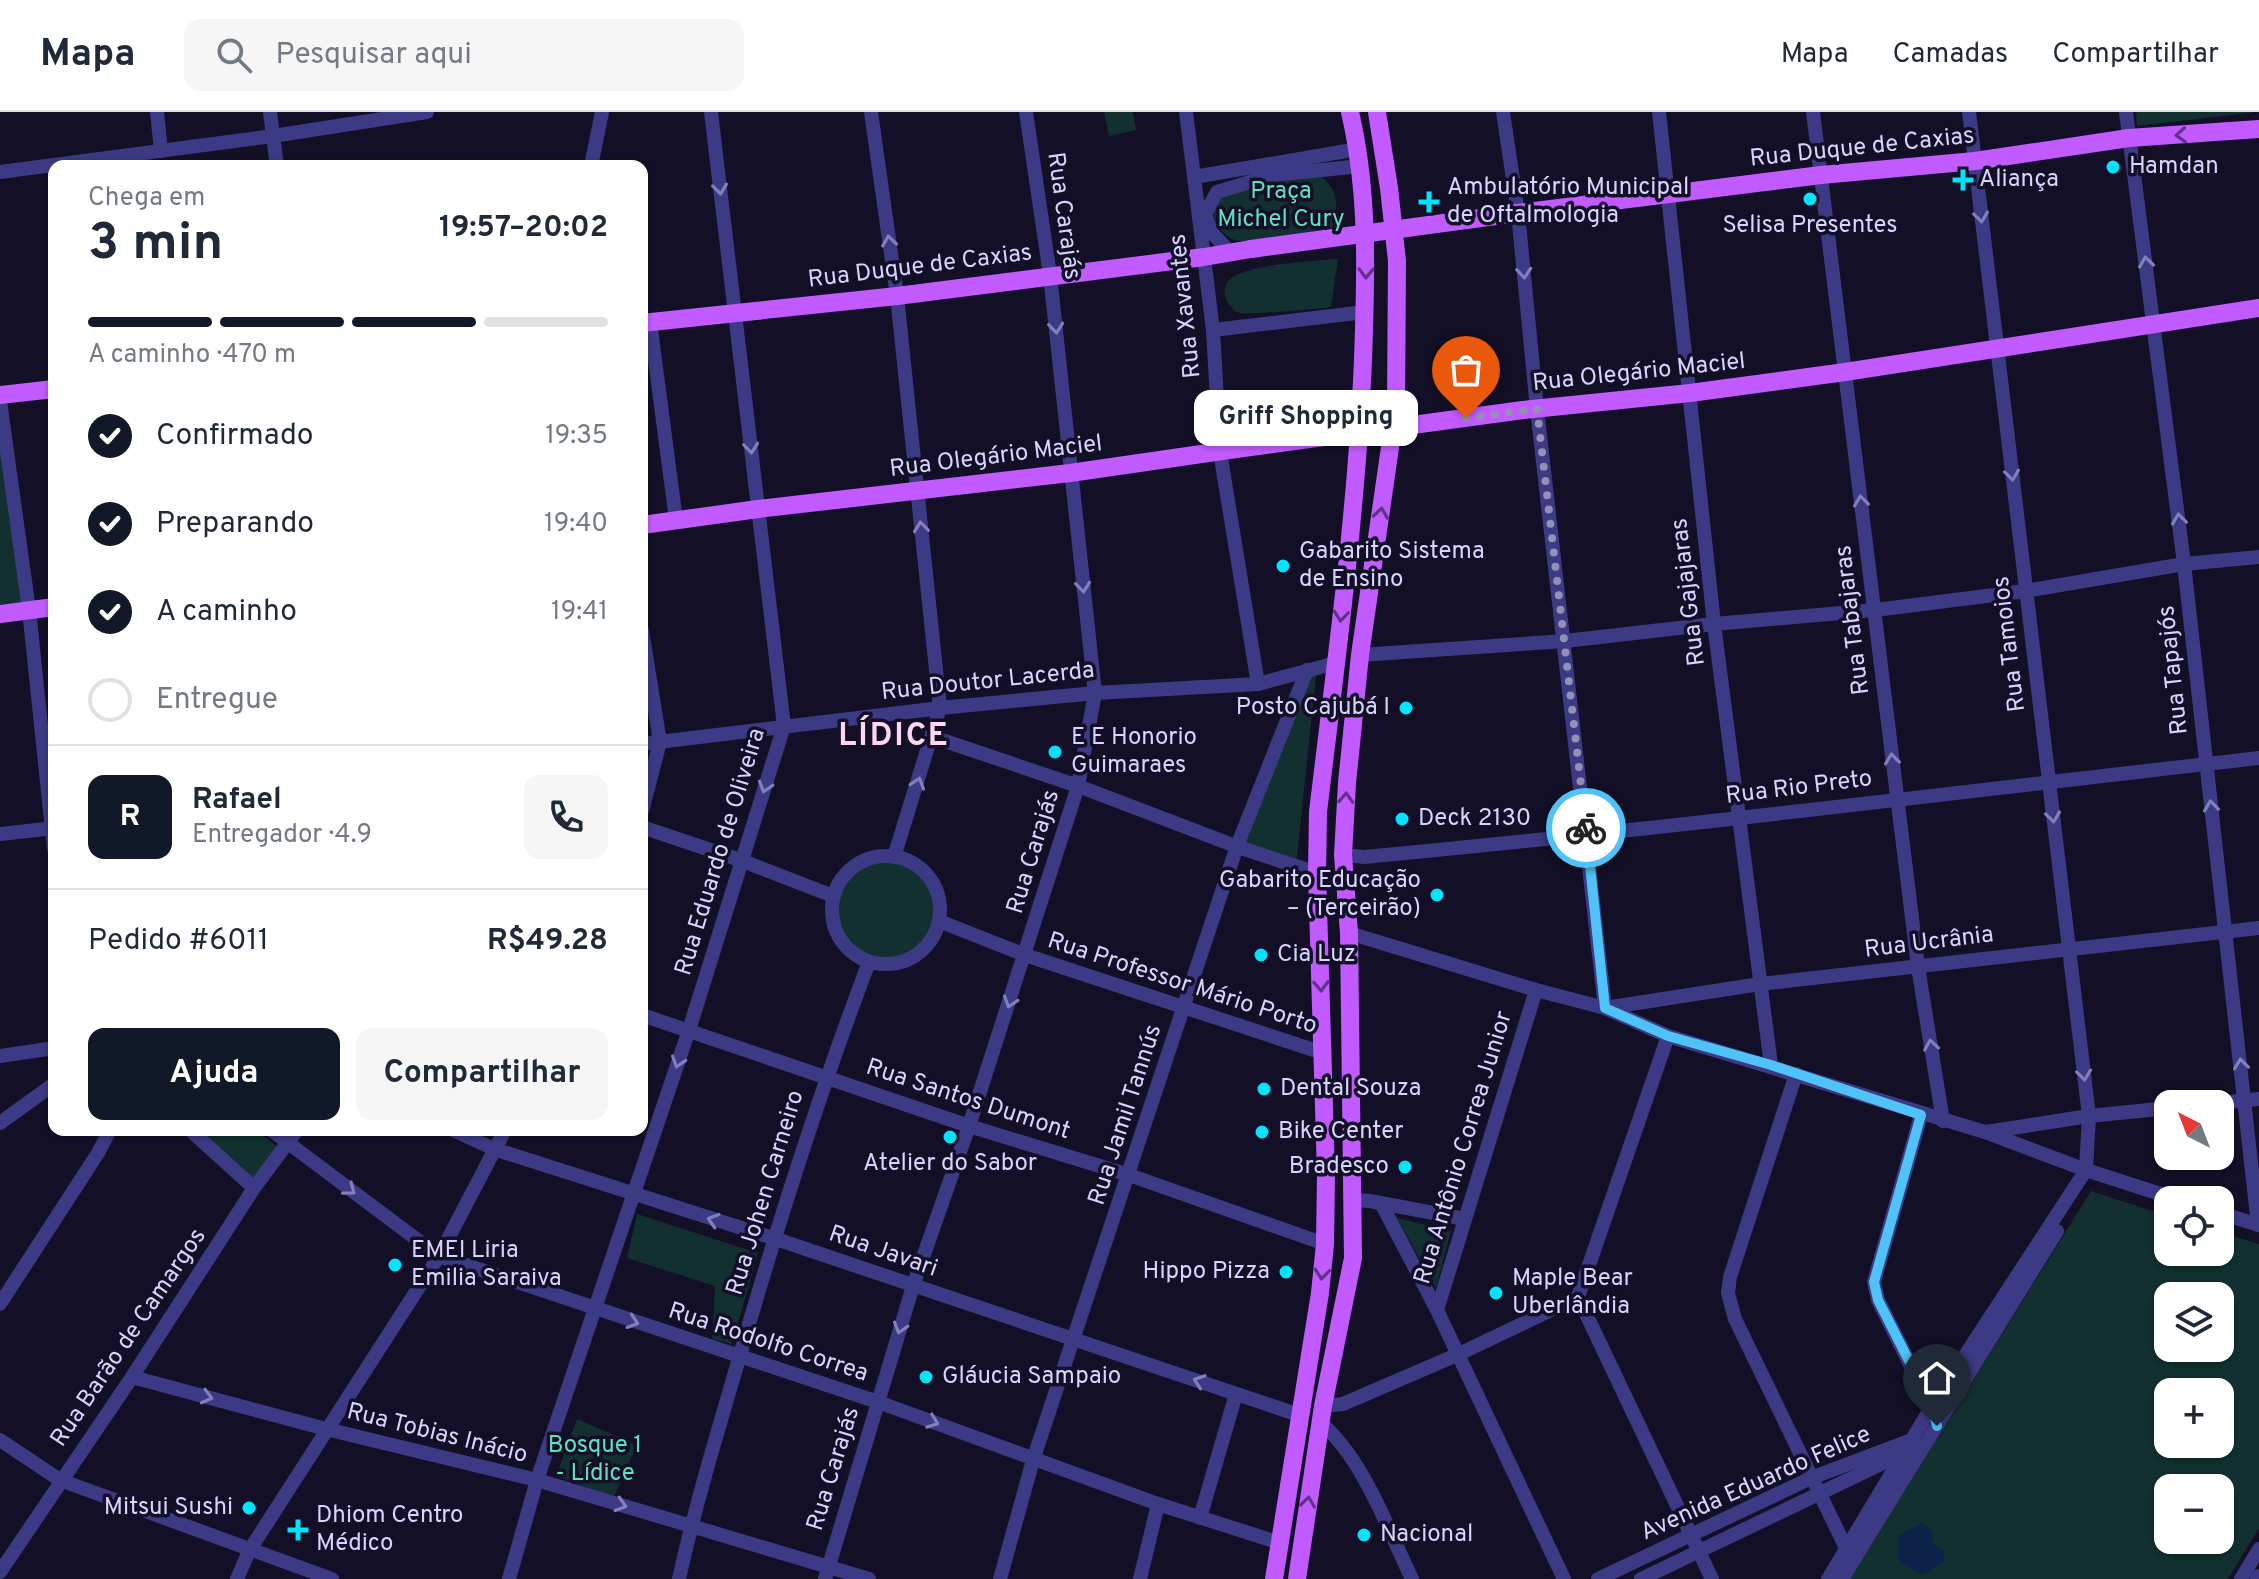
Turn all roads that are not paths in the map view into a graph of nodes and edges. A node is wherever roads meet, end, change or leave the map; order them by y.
1 (157, 112) edge
2 (270, 112) edge
3 (427, 112) edge
4 (602, 112) edge
5 (711, 112) edge
6 (871, 112) edge
7 (1026, 112) edge
8 (1186, 112) edge
9 (1350, 112) edge
10 (1377, 112) edge
11 (1503, 112) edge
12 (1659, 112) edge
13 (1813, 112) edge
14 (1969, 112) edge
15 (2126, 112) edge
16 (2259, 129) edge
17 (273, 136) junction
18 (2129, 138) junction
19 (161, 151) junction
20 (1360, 158) junction
21 (92, 160) edge
22 (276, 160) edge
23 (592, 160) edge
24 (1975, 161) junction
25 (48, 166) edge
26 (0, 172) edge
27 (1821, 175) junction
28 (1194, 177) junction
29 (1667, 193) junction
30 (1518, 213) junction
31 (1231, 253) junction
32 (1204, 257) junction
33 (1050, 275) junction
34 (897, 296) junction
35 (2259, 308) edge
36 (1365, 312) junction
37 (736, 313) junction
38 (648, 323) edge
39 (2154, 325) junction
40 (1213, 330) junction
41 (648, 336) edge
42 (1997, 349) junction
43 (1845, 372) junction
44 (48, 390) edge
45 (1690, 393) junction
46 (0, 395) edge
47 (0, 401) edge
48 (1530, 410) junction
49 (1228, 451) junction
50 (1070, 473) junction
51 (917, 491) junction
52 (758, 509) junction
53 (676, 520) junction
54 (648, 524) edge
55 (2259, 557) edge
56 (2184, 564) junction
57 (2026, 591) junction
58 (48, 608) edge
59 (29, 610) junction
60 (1875, 610) junction
61 (0, 614) edge
62 (1714, 624) junction
63 (1565, 641) junction
64 (1360, 655) junction
65 (1336, 663) junction
66 (648, 667) edge
67 (1307, 670) junction
68 (1258, 684) junction
69 (1095, 693) junction
70 (940, 708) junction
71 (784, 726) junction
72 (933, 737) junction
73 (660, 742) junction
74 (648, 743) edge
75 (2259, 758) edge
76 (2206, 764) junction
77 (2049, 782) junction
78 (48, 783) edge
79 (1078, 786) junction
80 (648, 788) edge
81 (1896, 798) junction
82 (1740, 816) junction
83 (48, 829) edge
84 (648, 829) edge
85 (0, 834) edge
86 (1587, 836) junction
87 (1237, 846) junction
88 (1343, 855) junction
89 (894, 857) junction
90 (743, 861) junction
91 (1317, 873) junction
92 (833, 896) junction
93 (939, 921) junction
94 (2259, 928) edge
95 (1349, 933) junction
96 (2226, 933) junction
97 (2070, 949) junction
98 (1025, 955) junction
99 (869, 962) junction
100 (1918, 967) junction
101 (1760, 984) junction
102 (1536, 990) junction
103 (1605, 1008) junction
104 (1185, 1009) junction
105 (648, 1017) edge
106 (689, 1030) junction
107 (1668, 1036) junction
108 (48, 1049) edge
109 (1323, 1053) junction
110 (0, 1056) edge
111 (1771, 1065) junction
112 (1796, 1074) junction
113 (826, 1076) junction
114 (48, 1088) edge
115 (2252, 1100) edge
116 (2154, 1109) edge
117 (1921, 1115) junction
118 (2089, 1116) junction
119 (1943, 1121) junction
120 (0, 1123) edge
121 (969, 1126) junction
122 (1985, 1132) junction
123 (107, 1136) edge
124 (197, 1136) edge
125 (279, 1136) edge
126 (293, 1136) edge
127 (466, 1136) edge
128 (502, 1136) edge
129 (288, 1143) junction
130 (494, 1149) junction
131 (2089, 1171) junction
132 (1129, 1175) junction
133 (254, 1188) junction
134 (2154, 1192) edge
135 (634, 1195) junction
136 (1355, 1200) junction
137 (1381, 1203) junction
138 (2234, 1217) edge
139 (1465, 1219) junction
140 (2258, 1225) edge
141 (773, 1238) junction
142 (1325, 1244) junction
143 (439, 1256) junction
144 (913, 1286) junction
145 (1578, 1297) junction
146 (0, 1304) edge
147 (596, 1310) junction
148 (1437, 1310) junction
149 (1074, 1339) junction
150 (1459, 1354) junction
151 (740, 1356) junction
152 (132, 1377) junction
153 (1236, 1394) junction
154 (878, 1402) junction
155 (1932, 1406) junction
156 (1321, 1414) junction
157 (1299, 1415) junction
158 (326, 1429) junction
159 (1923, 1439) junction
160 (0, 1440) edge
161 (1033, 1460) junction
162 (1811, 1478) junction
163 (60, 1480) junction
164 (537, 1480) junction
165 (1819, 1493) junction
166 (1158, 1504) junction
167 (1200, 1518) junction
168 (691, 1526) junction
169 (1692, 1535) junction
170 (1280, 1543) junction
171 (2259, 1549) edge
172 (249, 1551) junction
173 (1699, 1551) junction
174 (1850, 1555) junction
175 (0, 1572) edge
176 (827, 1573) edge
177 (237, 1579) edge
178 (332, 1579) edge
179 (509, 1579) edge
180 (679, 1579) edge
181 (869, 1579) edge
182 (1000, 1579) edge
183 (1140, 1579) edge
184 (1274, 1579) edge
185 (1297, 1579) edge
186 (1412, 1579) edge
187 (1564, 1579) edge
188 (1598, 1579) edge
189 (1641, 1579) edge
190 (1712, 1579) edge
191 (1828, 1579) edge
192 (1842, 1579) edge
193 (2241, 1579) edge

1 - 19 street
2 - 17 street
3 - 17 street
4 - 23 street
5 -> 37 street, Rua Eduardo de Oliveira
34 -> 6 street
7 - 33 street, Rua Carajás
8 - 28 street, Rua Xavantes
9 - 20 main road
64 -> 10 main road
11 - 30 street
12 - 29 street, Rua Gajajaras
13 - 27 street, Rua Tabajaras
14 - 24 street, Rua Tamoios
15 - 18 street, Rua Tapajós
16 -> 18 main road, Rua Duque de Caxias
17 - 19 street
17 - 22 street
18 - 24 main road, Rua Duque de Caxias
39 -> 18 street, Rua Tapajós
19 - 21 street
20 - 28 street
20 - 31 street
20 -> 36 main road
24 - 27 main road, Rua Duque de Caxias
24 -> 42 street, Rua Tamoios
25 - 26 street
27 - 29 main road, Rua Duque de Caxias
27 - 43 street, Rua Tabajaras
28 - 32 street, Rua Xavantes
29 - 30 main road, Rua Duque de Caxias
29 - 45 street, Rua Gajajaras
30 - 31 main road, Rua Duque de Caxias, bridge
30 -> 48 street
31 - 32 main road, Rua Duque de Caxias
32 - 33 main road, Rua Duque de Caxias
32 - 40 street, Rua Xavantes
33 - 34 main road, Rua Duque de Caxias
33 -> 50 street, Rua Carajás
34 - 37 main road, Rua Duque de Caxias
34 - 51 street
35 - 39 main road, Rua Olegário Maciel
36 - 40 street
36 -> 65 main road
37 - 38 main road, Rua Duque de Caxias
37 -> 52 street, Rua Eduardo de Oliveira
39 - 42 main road, Rua Olegário Maciel
56 -> 39 street, Rua Tapajós
40 - 49 street, Rua Xavantes
41 - 53 street
42 - 43 main road, Rua Olegário Maciel
42 -> 57 street, Rua Tamoios
43 - 45 main road, Rua Olegário Maciel
60 -> 43 street, Rua Tabajaras
44 - 46 main road
45 - 48 main road, Rua Olegário Maciel
45 - 62 street, Rua Gajajaras
47 - 59 street
48 - 49 main road, Rua Olegário Maciel, bridge
48 - 63 street
49 - 50 main road, Rua Olegário Maciel
49 - 68 street, Rua Xavantes
50 - 51 main road, Rua Olegário Maciel
50 -> 69 street, Rua Carajás
51 - 52 main road, Rua Olegário Maciel
70 -> 51 street
52 - 53 main road, Rua Olegário Maciel
52 - 71 street, Rua Eduardo de Oliveira
53 - 54 main road, Rua Olegário Maciel
55 - 56 street
56 - 57 street
56 - 76 street, Rua Tapajós
57 - 60 street
57 - 77 street, Rua Tamoios
58 - 59 main road
59 - 61 main road
59 - 78 street
60 - 62 street
81 -> 60 street, Rua Tabajaras
62 - 63 street
62 - 82 street, Rua Gajajaras
63 - 64 street
63 - 86 street
88 -> 64 main road
65 - 67 street, Rua Doutor Lacerda
65 - 91 main road
66 - 73 street
67 - 68 street, Rua Doutor Lacerda
67 - 87 street, Rua Jamil Tannús
68 - 69 street, Rua Doutor Lacerda
69 - 70 street, Rua Doutor Lacerda
69 - 79 street, Rua Carajás
70 - 71 street, Rua Doutor Lacerda
70 - 72 street
71 - 73 street, Rua Doutor Lacerda
71 -> 90 street, Rua Eduardo de Oliveira
72 - 79 street
89 -> 72 street
73 - 74 street, Rua Doutor Lacerda
73 - 80 street
75 - 76 street, Rua Rio Preto
76 - 77 street, Rua Rio Preto
96 -> 76 street, Rua Tapajós
77 - 81 street, Rua Rio Preto
77 -> 97 street, Rua Tamoios
79 - 87 street
79 - 98 street, Rua Carajás
81 - 82 street, Rua Rio Preto
81 - 100 street, Rua Tabajaras
82 - 86 street, Rua Rio Preto
82 - 101 street, Rua Gajajaras
83 - 85 street
84 - 90 street
86 - 88 street, Rua Rio Preto
86 - 103 street
87 - 91 street
87 - 104 street, Rua Jamil Tannús
88 - 95 main road
89 - 92 street
89 - 93 street
90 - 92 street
90 - 106 street, Rua Eduardo de Oliveira
91 -> 109 main road
92 - 99 street
93 - 98 street, Rua Professor Mário Porto
93 - 99 street
94 - 96 street, Rua Ucrânia
95 - 102 street
95 - 136 main road
96 - 97 street, Rua Ucrânia
115 -> 96 street, Rua Tapajós
97 - 100 street, Rua Ucrânia
97 -> 118 street, Rua Tamoios
98 - 104 street, Rua Professor Mário Porto
98 -> 121 street, Rua Carajás
99 - 113 street, Rua Johen Carneiro
100 - 101 street, Rua Ucrânia
119 -> 100 street, Rua Tabajaras
101 - 103 street, Rua Ucrânia
101 - 111 street, Rua Gajajaras
102 - 103 street
102 - 139 street, Rua Antônio Correa Junior
103 - 107 street
104 - 109 street, Rua Professor Mário Porto
104 - 132 street, Rua Jamil Tannús
105 - 106 street, Rua Santos Dumont
106 - 113 street, Rua Santos Dumont
106 -> 135 street, Rua Eduardo de Oliveira
107 - 111 street
107 - 145 street
108 - 110 street
109 - 142 main road
111 - 112 street
112 - 117 street
112 - 162 street
113 - 121 street, Rua Santos Dumont
113 - 141 street, Rua Johen Carneiro
114 - 120 street
115 - 140 street, Rua Tapajós
116 - 118 street
117 - 119 street
117 - 155 street
118 - 122 street
118 - 131 street, Rua Tamoios
119 - 122 street
121 - 132 street, Rua Santos Dumont
121 - 144 street, Rua Carajás
122 - 131 street
123 - 146 street
124 - 133 street
125 - 129 street, Rua Rodolfo Correa
126 - 129 street, Rua Barão de Camargos
127 - 130 street, Rua Javari
128 - 130 street
129 - 133 street, Rua Barão de Camargos
129 -> 143 street, Rua Rodolfo Correa
130 - 135 street, Rua Javari
130 - 143 street
131 - 134 street
131 - 155 street
131 - 159 street
132 - 142 street, Rua Santos Dumont
132 - 149 street, Rua Jamil Tannús
133 - 152 street, Rua Barão de Camargos
141 -> 135 street, Rua Javari
135 - 147 street, Rua Eduardo de Oliveira
136 - 137 street
136 - 156 main road
137 - 139 street
137 - 148 street
138 - 140 street
139 - 148 street, Rua Antônio Correa Junior
141 - 144 street, Rua Javari
141 - 151 street, Rua Johen Carneiro
142 -> 157 main road
143 - 147 street, Rua Rodolfo Correa
143 - 158 street
144 - 149 street, Rua Javari
144 -> 154 street, Rua Carajás
145 - 150 street
145 - 169 street
147 -> 151 street, Rua Rodolfo Correa
147 - 164 street, Rua Eduardo de Oliveira
148 - 150 street, Rua Antônio Correa Junior
153 -> 149 street, Rua Javari
149 - 161 street, Rua Jamil Tannús
150 - 156 street
150 - 187 street, Rua Antônio Correa Junior
151 - 154 street, Rua Rodolfo Correa
151 - 168 street, Rua Johen Carneiro
152 -> 158 street, Rua Tobias Inácio
152 - 163 street, Rua Barão de Camargos
153 - 157 street, Rua Javari
153 - 167 street
154 -> 161 street, Rua Rodolfo Correa
154 - 176 street, Rua Carajás
155 - 159 street
155 - 159 street
185 -> 156 main road
156 - 186 street
157 - 170 main road
158 - 164 street, Rua Tobias Inácio
158 - 172 street
159 - 162 street, Avenida Eduardo Felice
159 - 165 street, Avenida Eduardo Felice
159 - 174 street
159 - 174 street
160 - 163 street
161 - 166 street, Rua Rodolfo Correa
161 - 182 street, Rua Jamil Tannús
162 - 165 street
162 - 169 street, Avenida Eduardo Felice
163 - 172 street
163 - 175 street, Rua Barão de Camargos
164 -> 168 street, Rua Tobias Inácio
164 - 179 street, Rua Eduardo de Oliveira
165 - 173 street, Avenida Eduardo Felice
165 - 174 street
166 - 167 street, Rua Rodolfo Correa
166 - 183 street
167 - 170 street, Rua Rodolfo Correa
168 - 176 street, Rua Tobias Inácio
168 - 180 street, Rua Johen Carneiro
169 - 173 street
169 - 188 street, Avenida Eduardo Felice
170 - 184 main road
171 - 193 street
172 - 177 street
172 - 178 street
173 - 189 street, Avenida Eduardo Felice
173 - 190 street
174 - 191 street
174 - 192 street
176 - 181 street, Rua Tobias Inácio

